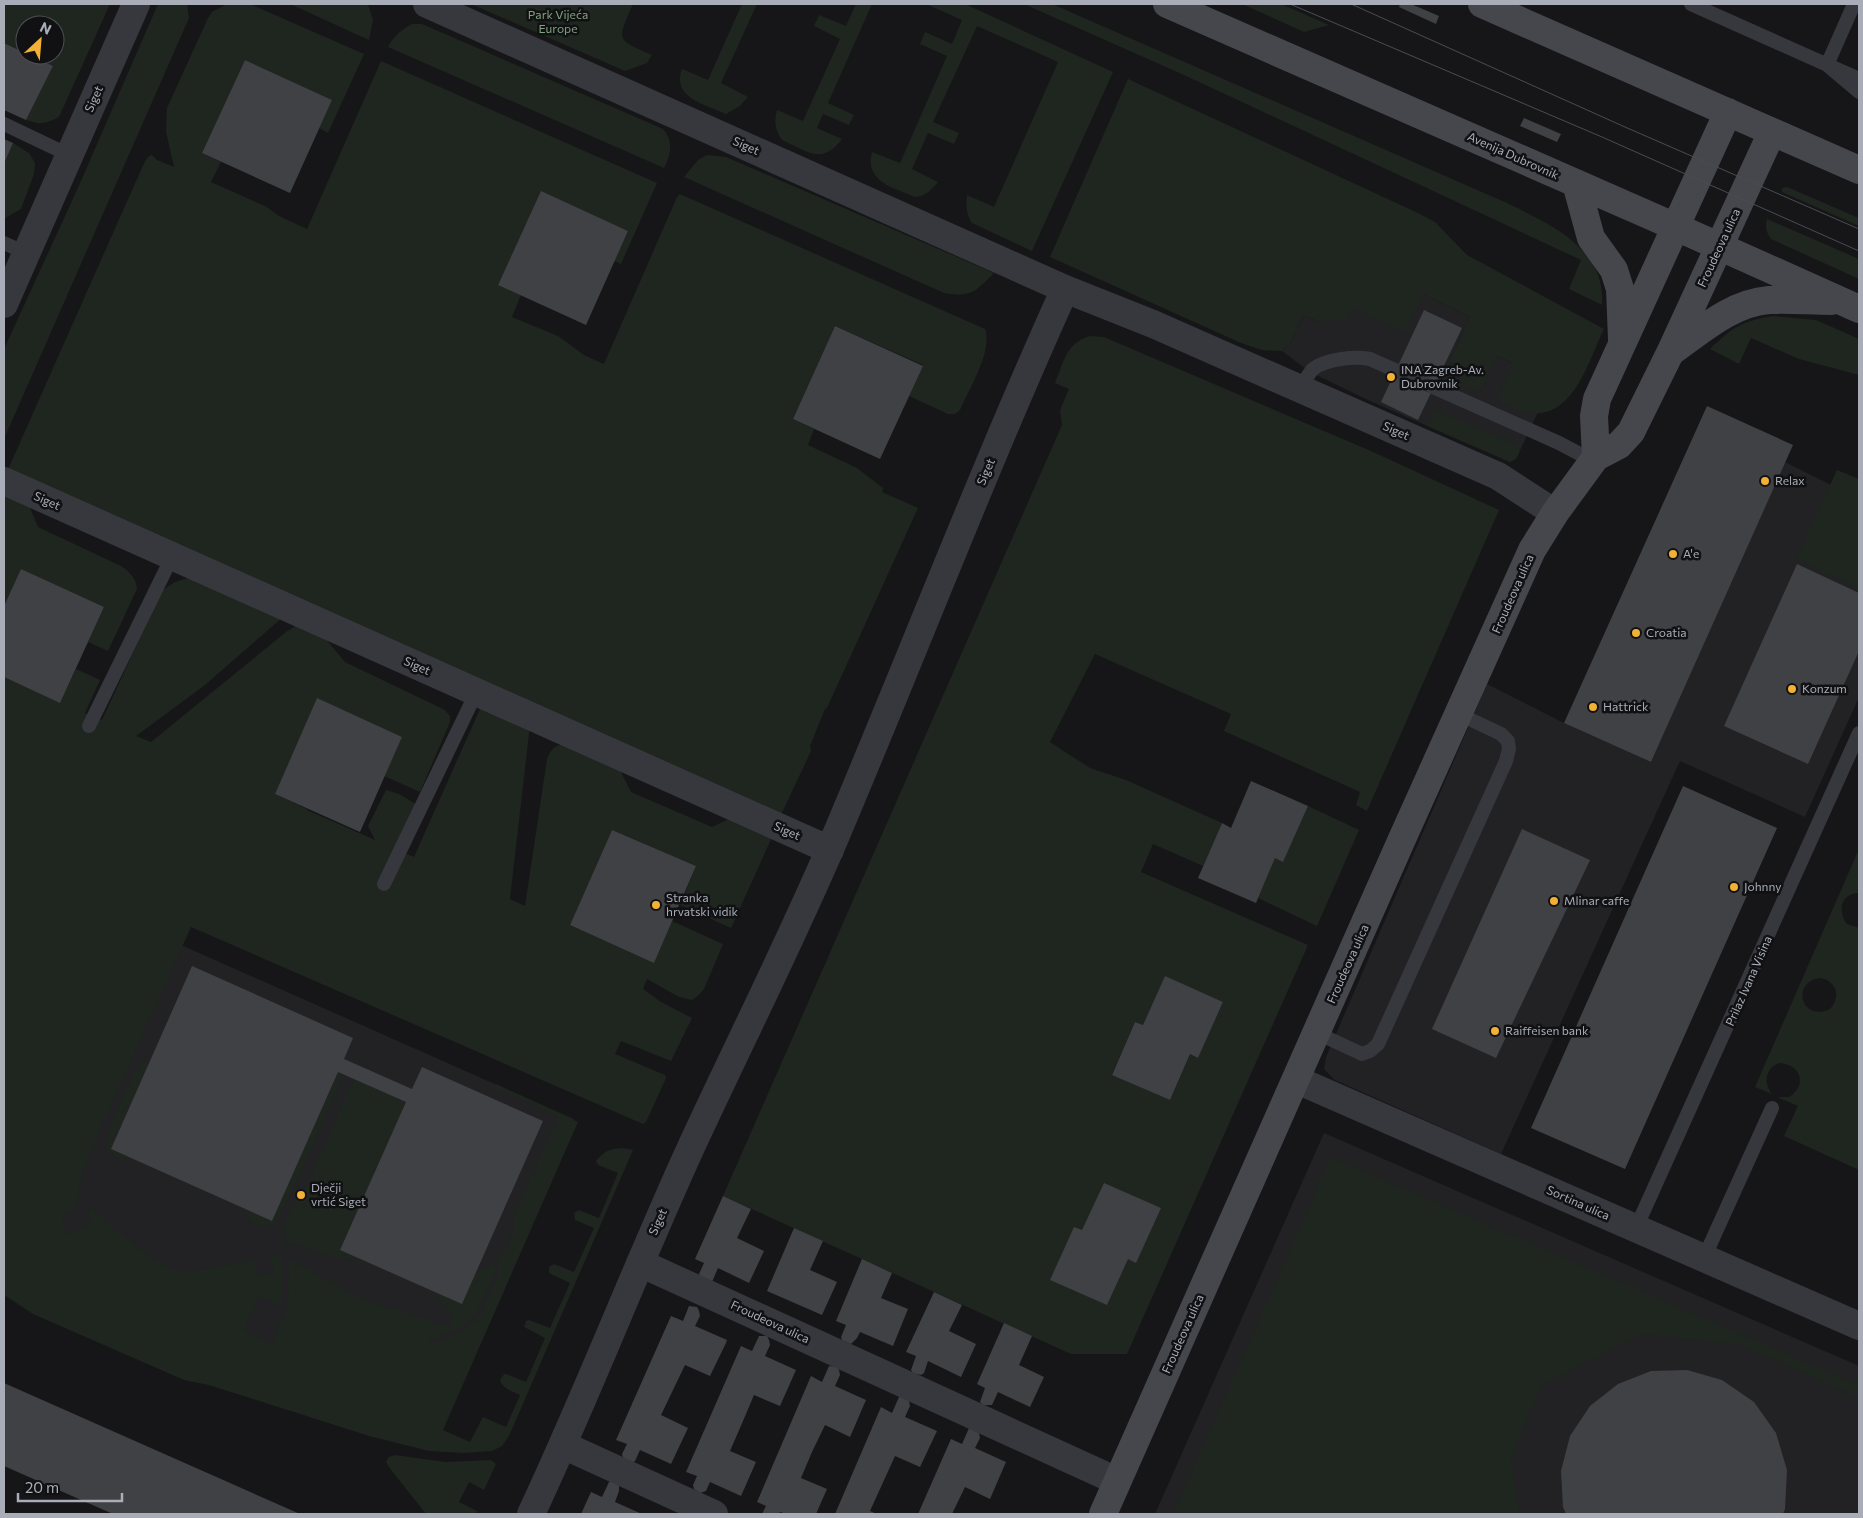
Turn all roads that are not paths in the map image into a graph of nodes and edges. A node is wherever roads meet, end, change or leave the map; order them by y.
1 (136, 4) edge
2 (427, 4) edge
3 (1167, 4) edge
4 (1482, 4) edge
5 (1691, 4) edge
6 (1854, 4) edge
7 (1827, 65) junction
8 (1859, 79) edge
9 (1859, 92) edge
10 (1728, 112) junction
11 (4, 124) edge
12 (1772, 132) junction
13 (69, 155) junction
14 (1859, 170) edge
15 (1576, 183) junction
16 (1676, 227) junction
17 (1720, 246) junction
18 (15, 248) edge
19 (1065, 289) junction
20 (4, 304) edge
21 (1850, 305) edge
22 (1621, 345) junction
23 (1670, 353) junction
24 (1300, 389) junction
25 (1594, 459) junction
26 (4, 481) edge
27 (1555, 513) junction
28 (172, 557) junction
29 (476, 693) junction
30 (1458, 714) junction
31 (89, 726) dead end
32 (1859, 733) edge
33 (830, 850) junction
34 (384, 884) dead end
35 (1317, 1033) junction
36 (1297, 1080) junction
37 (1772, 1108) dead end
38 (1636, 1228) junction
39 (1704, 1258) junction
40 (640, 1263) junction
41 (1859, 1326) edge
42 (563, 1445) junction
43 (1117, 1481) junction
44 (531, 1514) edge
45 (714, 1514) edge
46 (1103, 1514) edge

1 - 13 street, Siget
2 - 19 street, Siget
3 - 15 street, Avenija Dubrovnik
4 - 10 street
5 - 7 lane
6 - 7 lane
7 - 8 lane
7 - 9 lane
10 - 12 street
10 - 16 street
11 - 13 lane
12 - 14 street
12 - 17 street, Froudeova ulica
13 - 18 street, Siget
15 - 16 street, Avenija Dubrovnik
15 - 22 street
16 - 17 street, Avenija Dubrovnik
16 - 22 street
17 - 21 street, Avenija Dubrovnik
17 - 23 street, Froudeova ulica
18 - 20 street, Siget
19 - 24 street, Siget
19 - 33 street, Siget
21 - 23 street
22 - 25 street
23 - 25 street, Froudeova ulica
24 - 25 lane
24 - 27 street, Siget
25 - 27 street, Froudeova ulica
26 - 28 street, Siget
27 - 30 street, Froudeova ulica
28 - 29 street, Siget
28 - 31 lane
29 - 33 street, Siget
29 - 34 lane
30 - 35 street, Froudeova ulica
30 - 35 lane
32 - 38 lane, Prilaz Ivana Visina
33 - 40 street, Siget
35 - 36 street, Froudeova ulica
36 - 38 street, Sortina ulica
36 - 43 street, Froudeova ulica
37 - 39 lane
38 - 39 street, Sortina ulica
39 - 41 street, Sortina ulica
40 - 42 street, Siget
40 - 43 street, Froudeova ulica
42 - 44 street, Siget
42 - 45 street
43 - 46 street, Froudeova ulica

